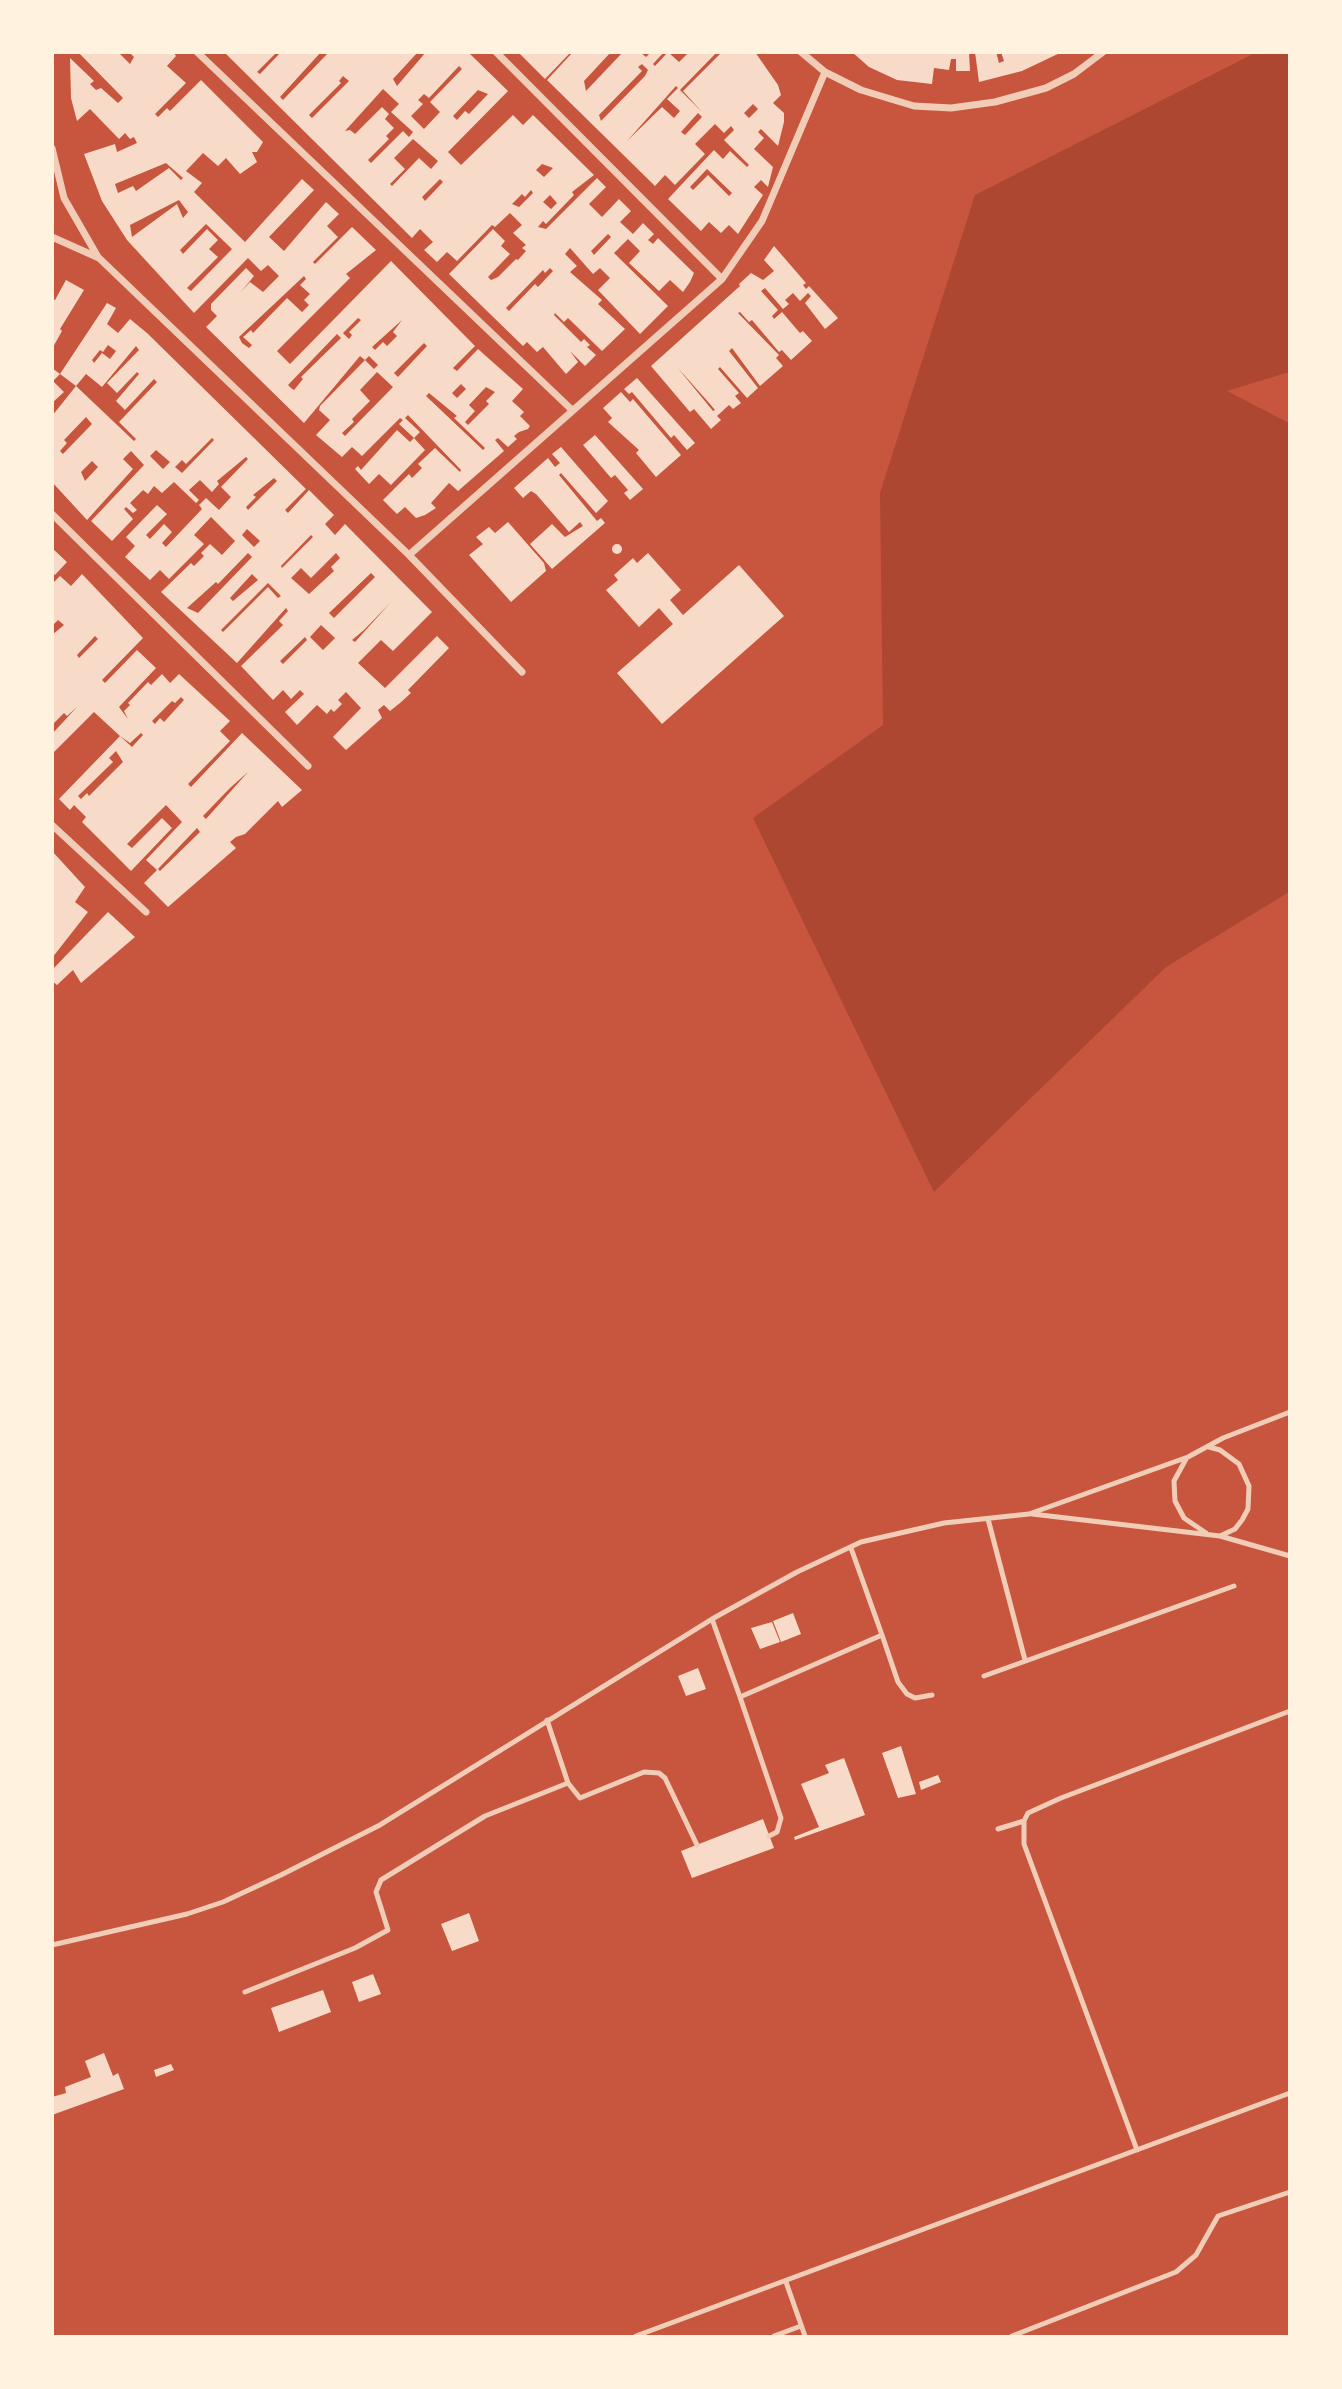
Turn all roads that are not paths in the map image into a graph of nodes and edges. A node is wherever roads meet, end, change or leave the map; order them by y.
1 (197, 52) edge
2 (496, 52) edge
3 (801, 52) edge
4 (1103, 52) edge
5 (825, 72) junction
6 (52, 148) edge
7 (52, 237) edge
8 (99, 258) junction
9 (722, 279) junction
10 (572, 410) junction
11 (52, 514) edge
12 (409, 555) junction
13 (522, 672) dead end
14 (308, 766) dead end
15 (52, 825) edge
16 (146, 912) dead end
17 (1290, 1412) edge
18 (1209, 1447) junction
19 (1188, 1457) junction
20 (1029, 1514) junction
21 (988, 1519) junction
22 (1210, 1535) junction
23 (1220, 1536) junction
24 (850, 1548) junction
25 (1290, 1556) edge
26 (1234, 1586) dead end
27 (712, 1619) junction
28 (882, 1634) junction
29 (1025, 1660) junction
30 (984, 1676) dead end
31 (932, 1695) dead end
32 (740, 1696) junction
33 (1290, 1711) edge
34 (548, 1720) junction
35 (568, 1783) junction
36 (1024, 1821) junction
37 (999, 1829) dead end
38 (769, 1836) dead end
39 (697, 1845) dead end
40 (52, 1945) edge
41 (245, 1992) dead end
42 (1290, 2093) edge
43 (1137, 2150) junction
44 (1290, 2192) edge
45 (786, 2282) junction
46 (801, 2326) junction
47 (636, 2336) edge
48 (774, 2336) edge
49 (805, 2336) edge
50 (1012, 2336) edge

1 - 10 street
2 - 9 street
3 - 5 street
4 - 5 street
5 - 9 street
6 - 8 street
7 - 8 street
8 - 12 street
9 - 10 street
10 - 12 street
11 - 14 street
12 - 13 street
15 - 16 street
17 - 18 lane
18 - 19 lane
18 - 23 lane
19 - 20 lane
19 - 22 lane
20 - 21 lane
20 - 22 lane
21 - 24 lane
21 - 29 lane
22 - 23 lane
23 - 25 lane
24 - 27 lane
24 - 28 lane
26 - 29 lane
27 - 32 lane
27 - 34 lane
28 - 31 lane
28 - 32 lane
29 - 30 lane
32 - 38 lane
33 - 36 lane
34 - 35 lane
34 - 40 lane
35 - 39 lane
35 - 41 lane
36 - 37 lane
36 - 43 lane
42 - 43 lane
43 - 45 lane
44 - 50 lane
45 - 46 lane
45 - 47 lane
46 - 48 lane
46 - 49 lane

